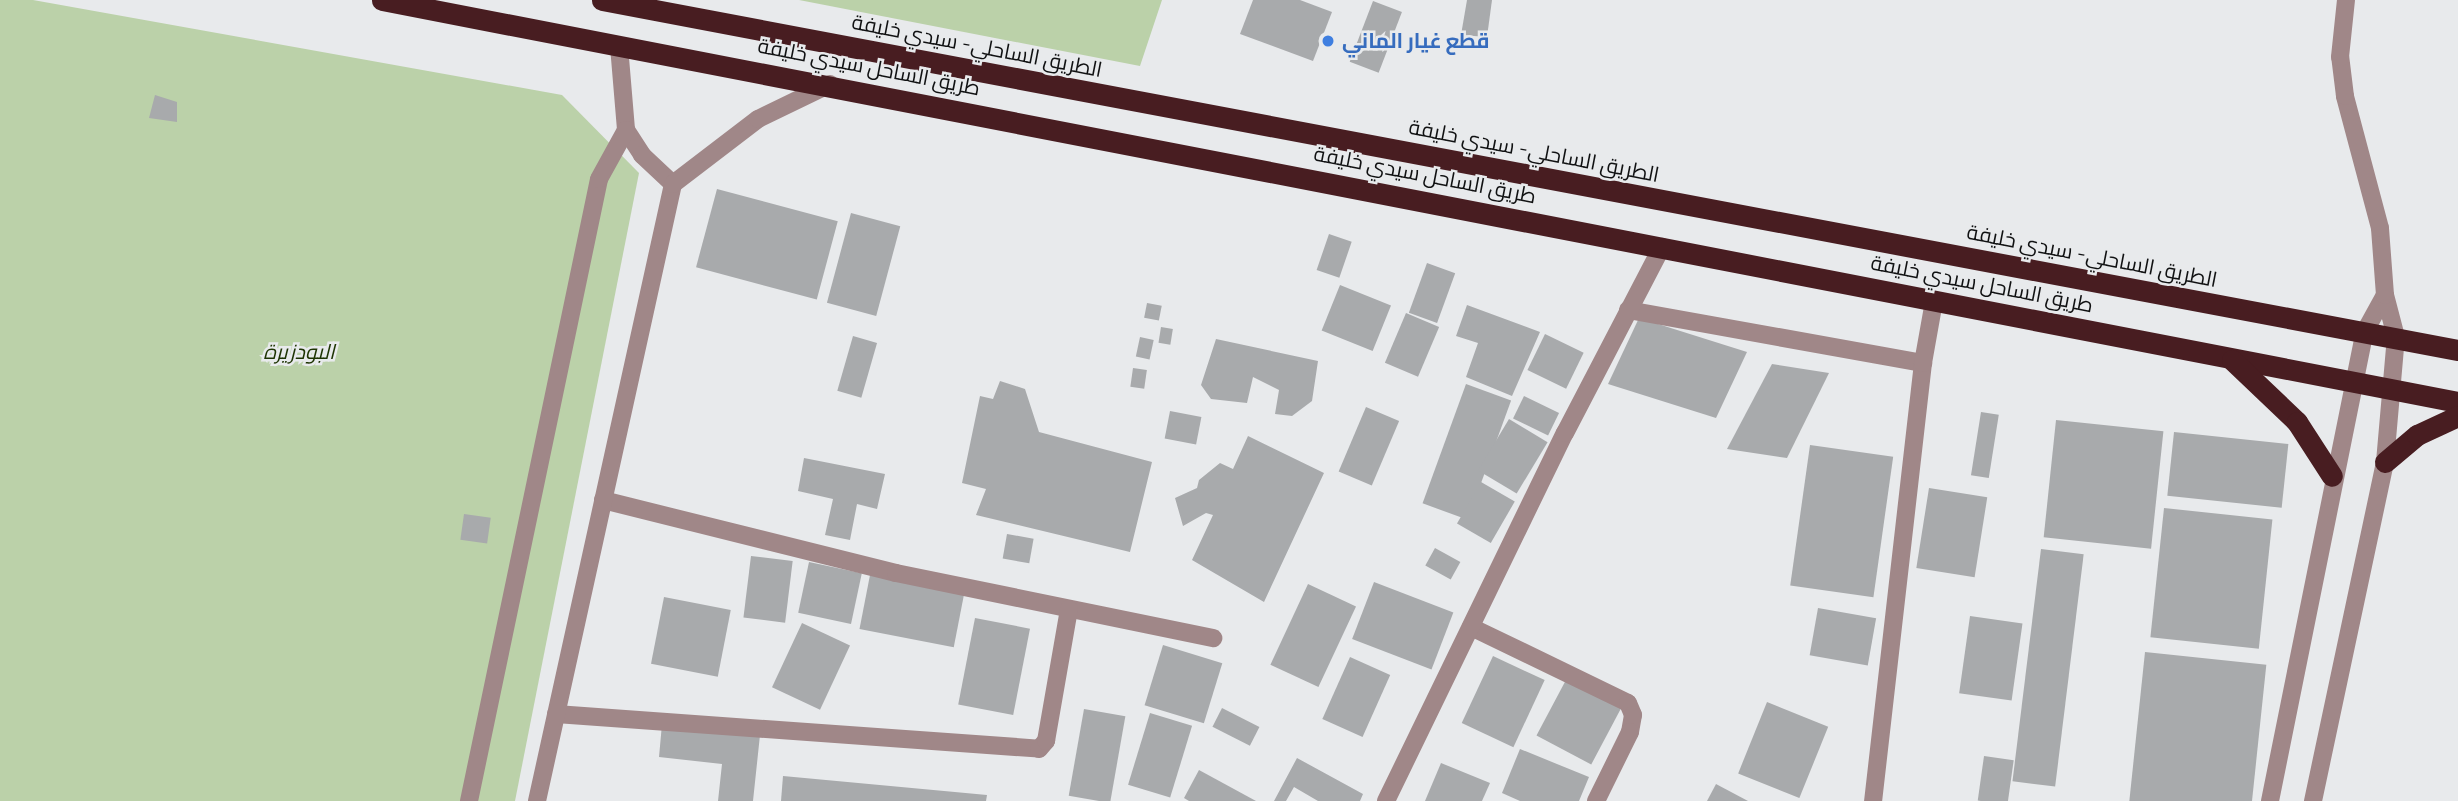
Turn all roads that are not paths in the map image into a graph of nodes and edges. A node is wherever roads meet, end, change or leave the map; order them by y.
1 (383, 0) edge
2 (602, 0) edge
3 (2346, 0) edge
4 (663, 6) edge
5 (620, 46) junction
6 (830, 84) junction
7 (626, 130) junction
8 (673, 184) junction
9 (1662, 247) junction
10 (2385, 296) junction
11 (1934, 301) junction
12 (1628, 310) junction
13 (2364, 333) junction
14 (2396, 337) junction
15 (2458, 350) edge
16 (2228, 357) junction
17 (1923, 363) junction
18 (2353, 383) junction
19 (2392, 390) junction
20 (2458, 402) edge
21 (2458, 416) edge
22 (2385, 463) junction
23 (2332, 476) junction
24 (603, 500) junction
25 (1069, 609) junction
26 (1471, 627) junction
27 (1213, 638) dead end
28 (556, 714) junction
29 (469, 801) edge
30 (537, 801) edge
31 (1386, 801) edge
32 (1596, 801) edge
33 (1873, 801) edge
34 (2270, 801) edge
35 (2314, 801) edge

1 - 5 highway, طريق الساحل سيدي خليفة
2 - 4 highway, الطريق الساحلي- سيدي خليفة
3 - 10 street
4 - 13 highway, الطريق الساحلي- سيدي خليفة
5 - 6 highway, طريق الساحل سيدي خليفة
5 - 7 street
6 - 8 street
6 - 9 highway, طريق الساحل سيدي خليفة
7 - 8 street
7 - 29 street
8 - 24 street
9 - 11 highway, طريق الساحل سيدي خليفة
9 - 12 street
10 - 13 street
10 - 14 street
11 - 16 highway, طريق الساحل سيدي خليفة
11 - 17 street
12 - 17 street
12 - 26 street
13 - 14 highway, الطريق الساحلي- سيدي خليفة
13 - 18 street
14 - 15 highway, الطريق الساحلي- سيدي خليفة
14 - 19 street
16 - 18 highway, طريق الساحل سيدي خليفة
16 - 23 highway
17 - 33 street
18 - 19 highway, طريق الساحل سيدي خليفة
18 - 23 street
19 - 20 highway, طريق الساحل سيدي خليفة
19 - 22 street
21 - 22 highway
22 - 35 street
23 - 34 street
24 - 25 street
24 - 28 street
25 - 27 street
25 - 28 street
26 - 31 street
26 - 32 street
28 - 30 street

